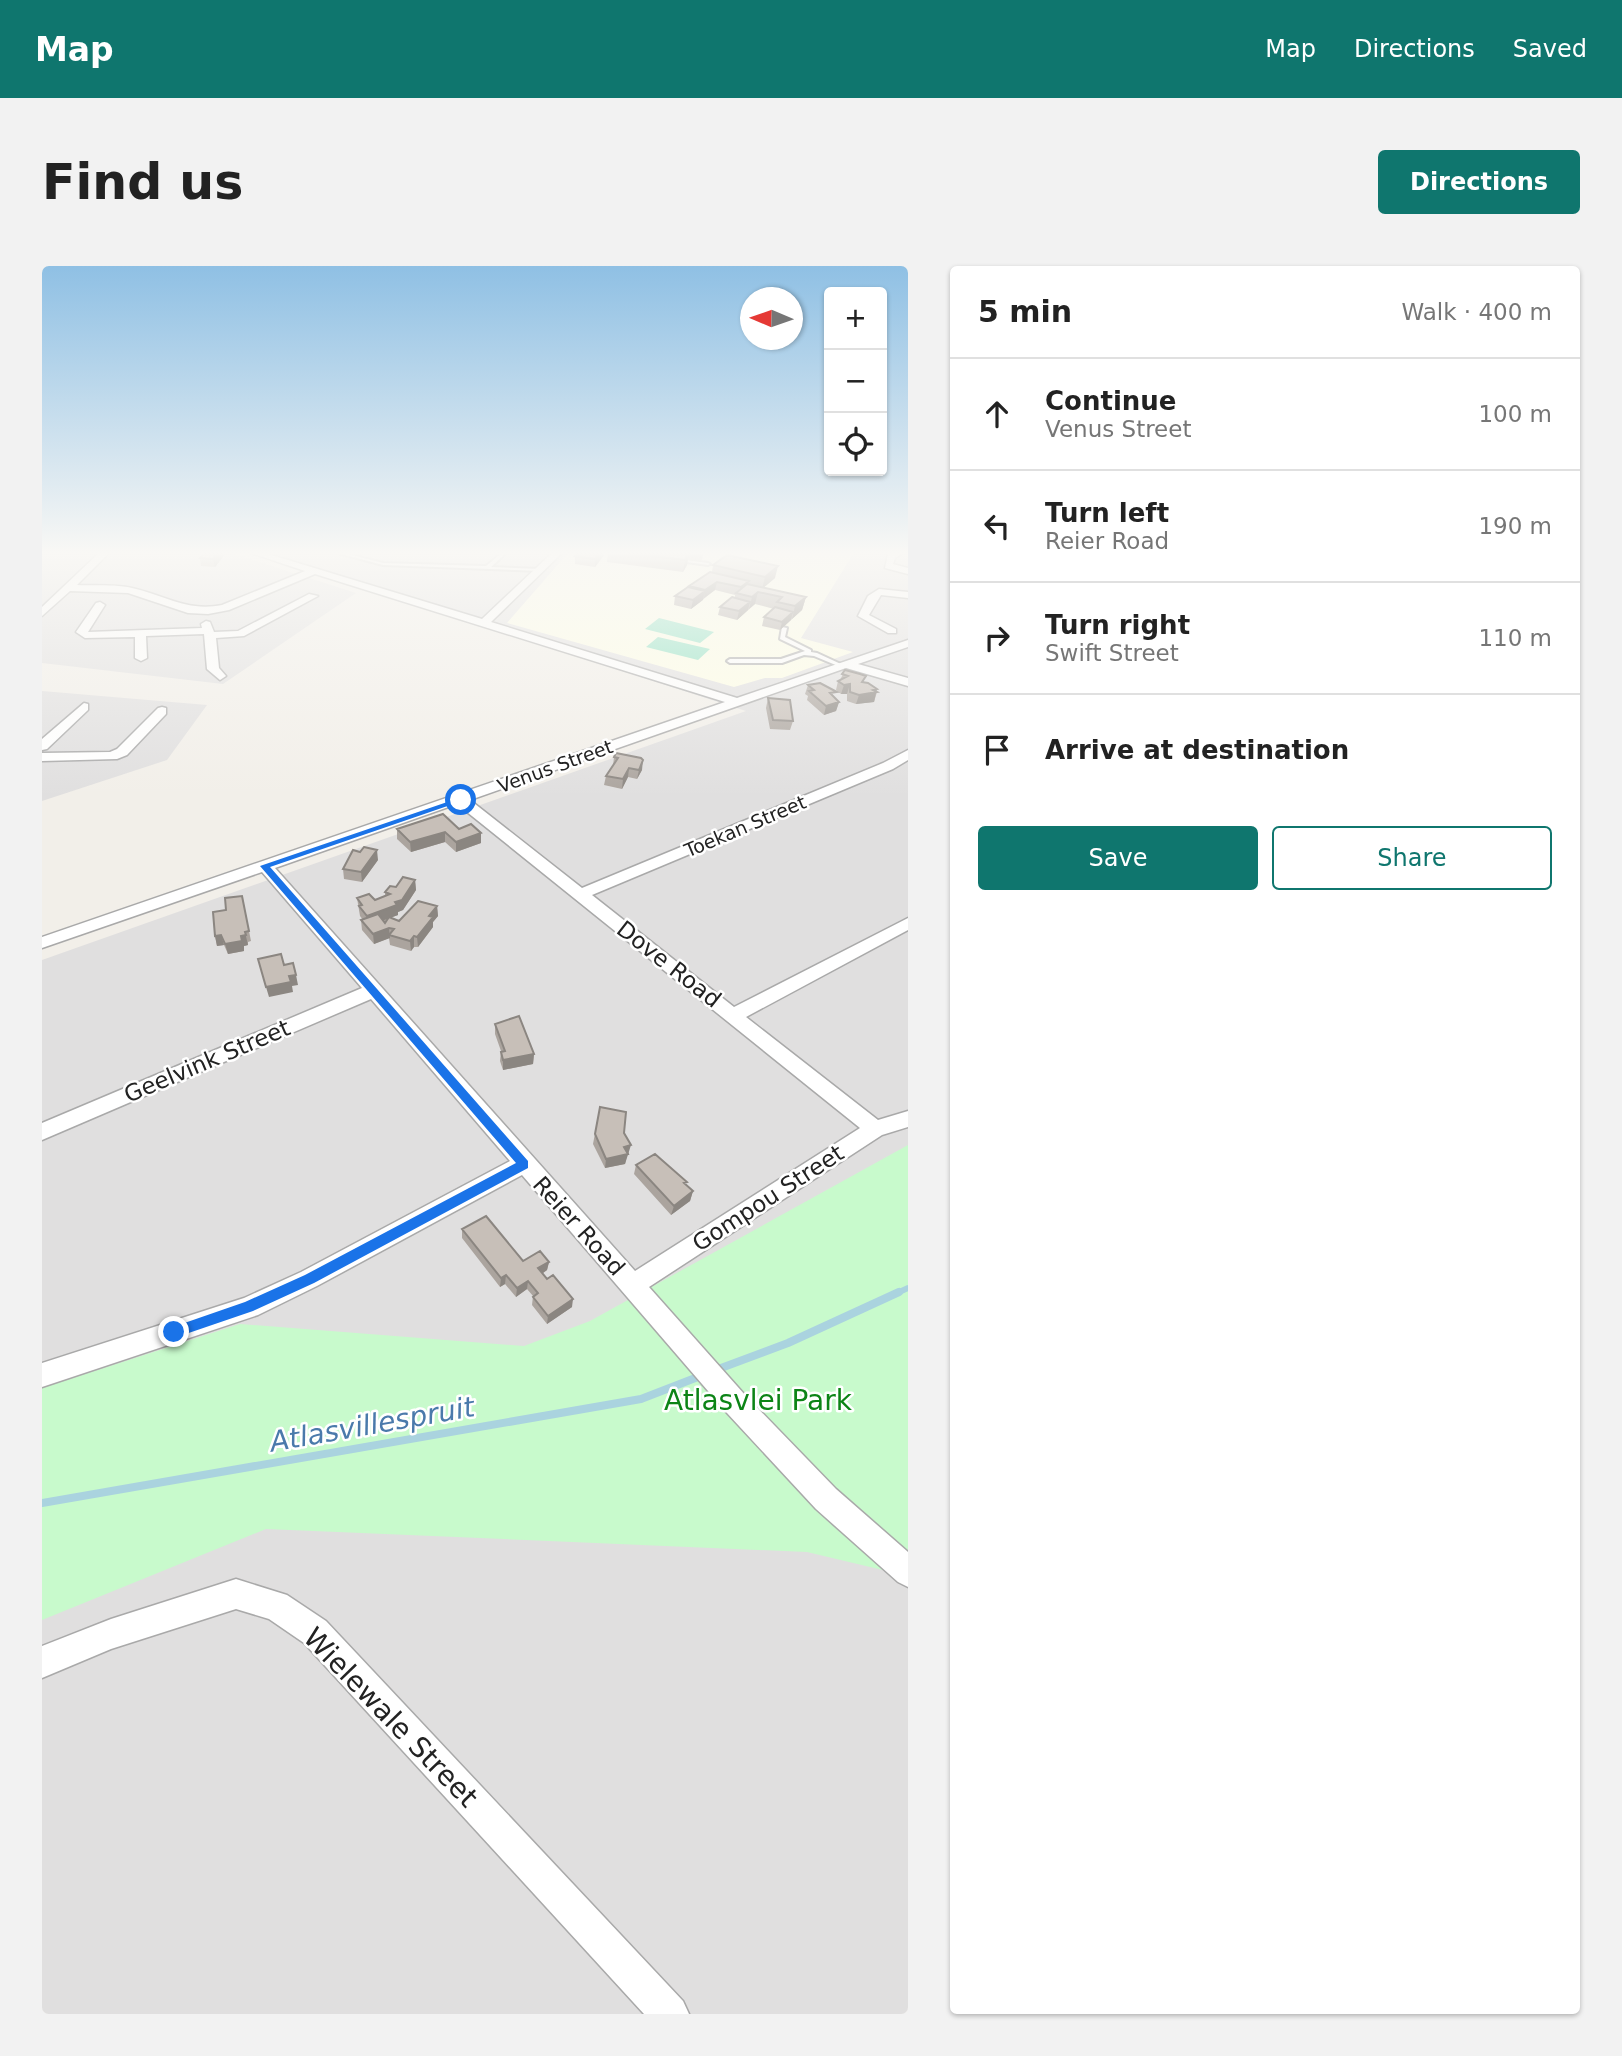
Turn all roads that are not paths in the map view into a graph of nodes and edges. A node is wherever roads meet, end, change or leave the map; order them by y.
1 (141, 634) edge
2 (85, 635) edge
3 (109, 635) edge
4 (209, 635) edge
5 (524, 635) edge
6 (783, 635) edge
7 (908, 643) edge
8 (815, 654) junction
9 (141, 658) dead end
10 (730, 661) dead end
11 (842, 665) junction
12 (220, 676) dead end
13 (908, 682) edge
14 (737, 702) junction
15 (84, 707) dead end
16 (162, 710) dead end
17 (42, 746) edge
18 (908, 754) edge
19 (42, 757) edge
20 (461, 800) junction
21 (265, 866) junction
22 (581, 894) junction
23 (908, 923) edge
24 (42, 943) edge
25 (372, 991) junction
26 (734, 1015) junction
27 (908, 1119) edge
28 (875, 1129) junction
29 (42, 1132) edge
30 (524, 1164) junction
31 (633, 1285) junction
32 (42, 1375) edge
33 (908, 1572) edge
34 (42, 1662) edge
35 (670, 2014) edge

1 - 9 street
2 - 3 street
4 - 12 street
5 - 14 street
6 - 8 lane
7 - 11 street, Venus Street
8 - 10 lane
8 - 11 lane
11 - 13 street
11 - 14 street, Venus Street
14 - 20 street, Venus Street
15 - 17 street
16 - 19 street
18 - 22 street, Toekan Street
20 - 21 street, Venus Street
20 - 22 street, Dove Road
21 - 24 street, Venus Street
21 - 25 street, Reier Road
22 - 26 street, Dove Road
23 - 26 street
25 - 29 street, Geelvink Street
25 - 30 street, Reier Road
26 - 28 street, Dove Road
27 - 28 street, Gompou Street
28 - 31 street, Gompou Street
30 - 31 street, Reier Road
30 - 32 street
31 - 33 street, Reier Road
34 - 35 street, Wielewale Street

